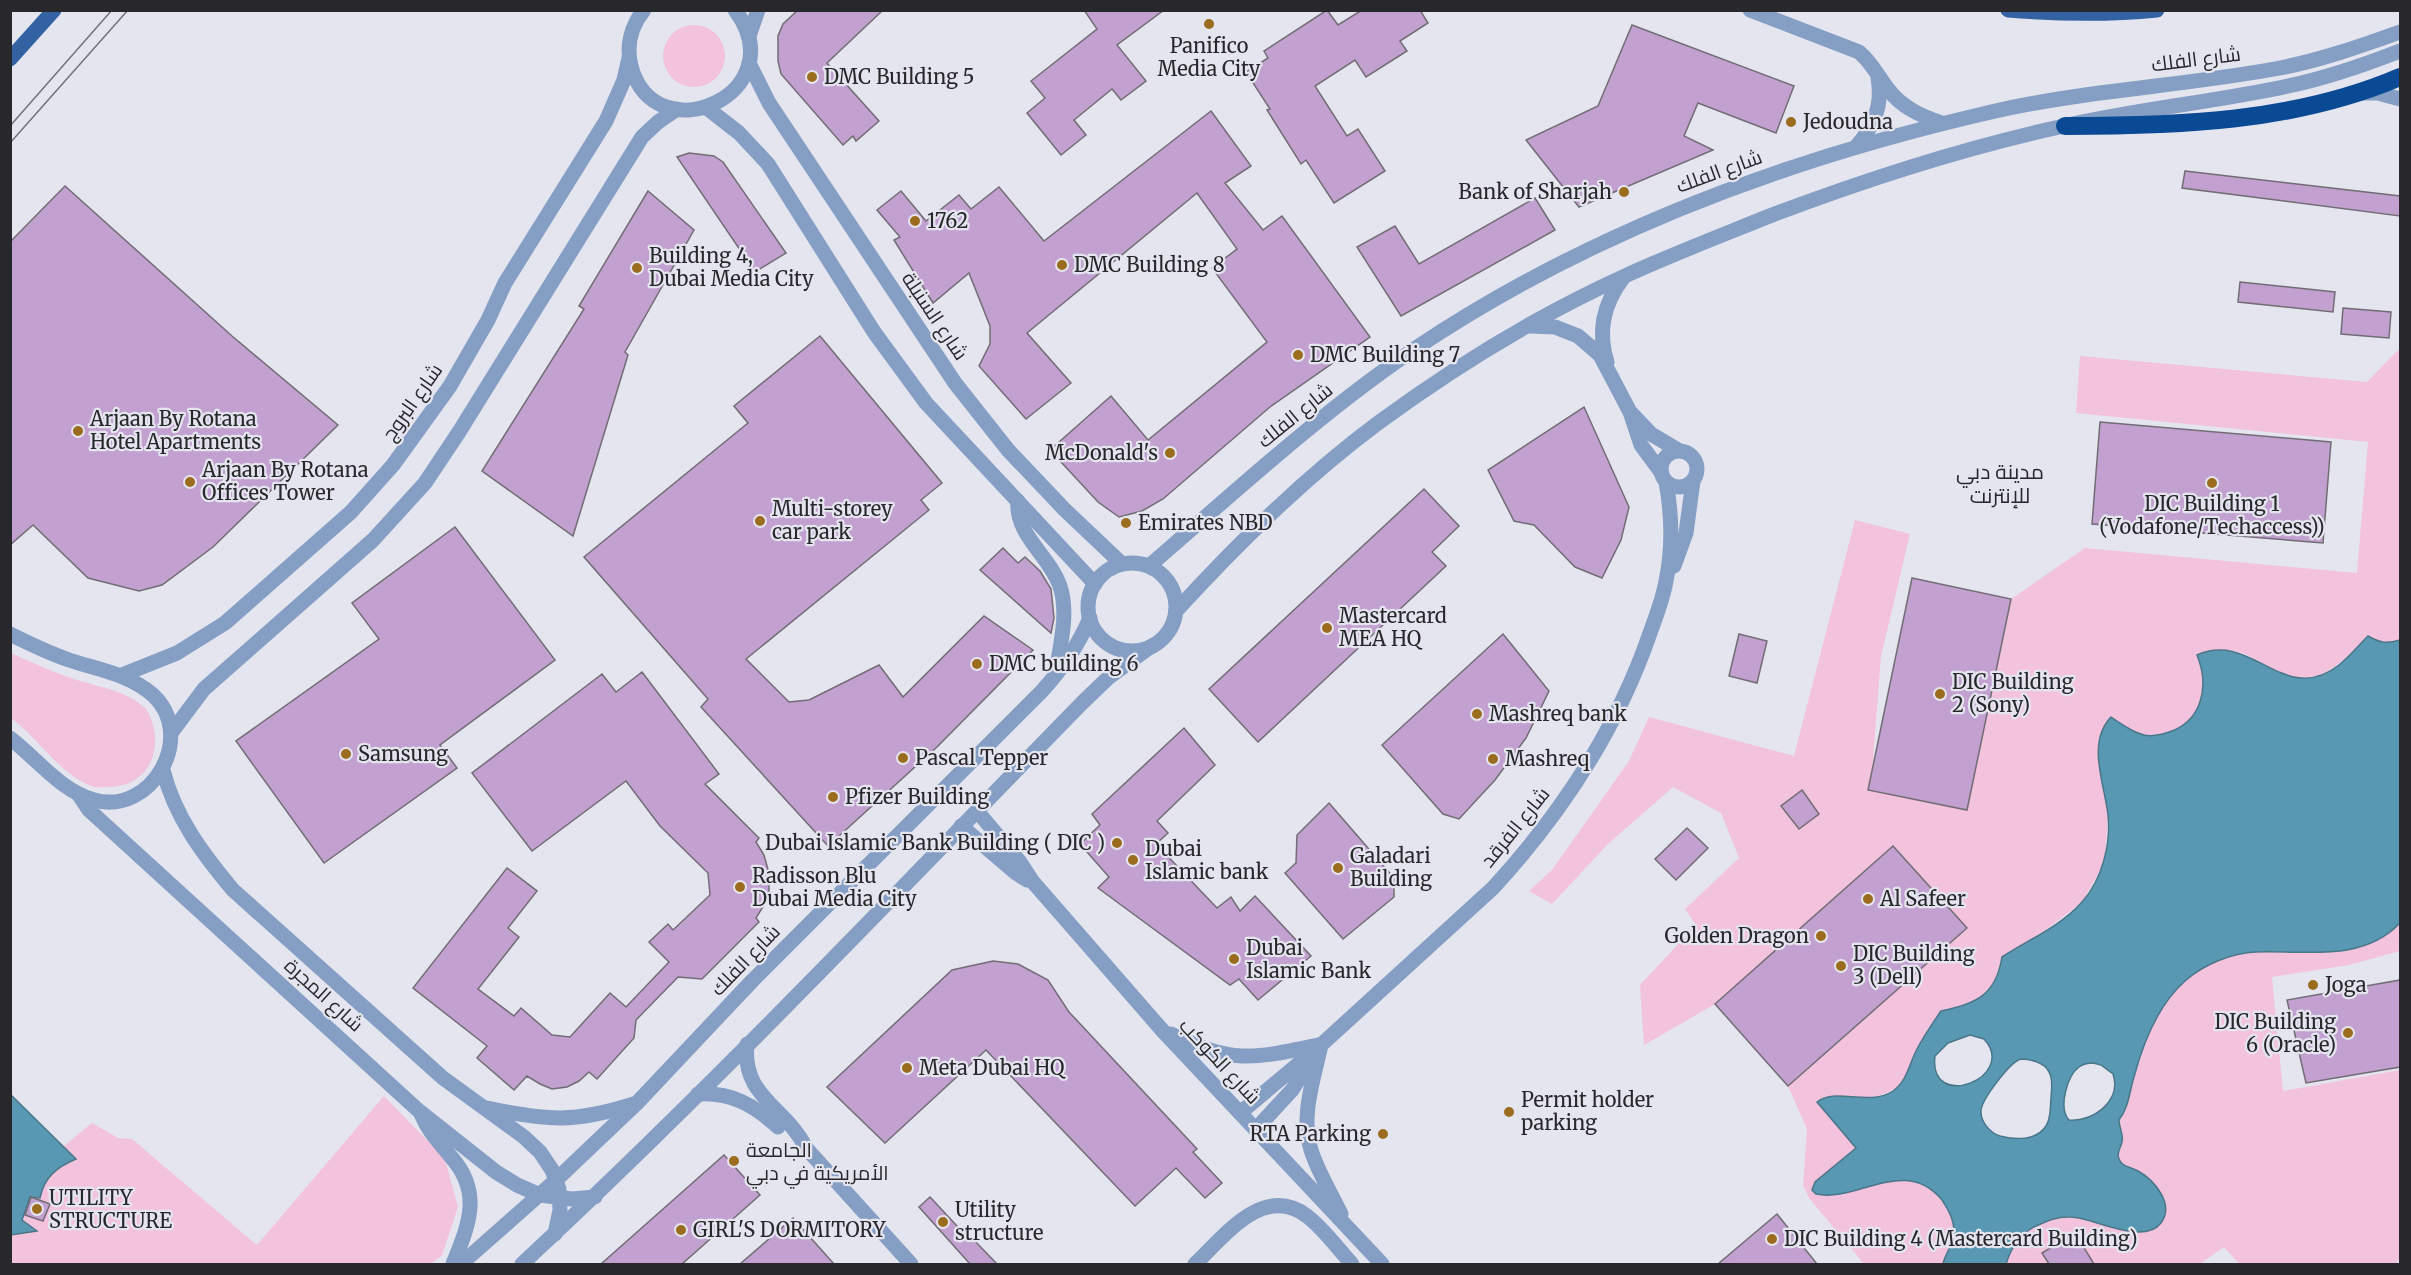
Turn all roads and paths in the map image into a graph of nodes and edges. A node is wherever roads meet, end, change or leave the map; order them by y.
1 (54, 10) edge
2 (644, 10) edge
3 (735, 10) edge
4 (758, 10) edge
5 (1750, 10) edge
6 (2008, 10) edge
7 (2157, 10) edge
8 (2400, 32) edge
9 (749, 36) junction
10 (2400, 51) edge
11 (629, 58) junction
12 (10, 59) edge
13 (749, 63) junction
14 (1877, 72) junction
15 (2400, 77) edge
16 (2358, 93) junction
17 (2400, 99) edge
18 (707, 108) junction
19 (677, 110) junction
20 (1942, 123) junction
21 (2065, 126) junction
22 (1856, 147) junction
23 (1625, 276) junction
24 (1530, 326) junction
25 (1608, 368) junction
26 (1630, 412) junction
27 (1678, 450) junction
28 (1664, 477) junction
29 (1693, 481) junction
30 (1018, 501) junction
31 (1122, 564) junction
32 (1149, 566) junction
33 (1666, 582) junction
34 (1095, 584) junction
35 (1176, 611) junction
36 (1090, 618) junction
37 (10, 634) edge
38 (1150, 647) junction
39 (122, 675) junction
40 (1056, 675) junction
41 (171, 733) junction
42 (10, 738) edge
43 (163, 770) junction
44 (79, 795) junction
45 (977, 811) junction
46 (961, 826) junction
47 (1033, 882) junction
48 (1162, 1030) junction
49 (747, 1044) junction
50 (1321, 1045) junction
51 (698, 1094) junction
52 (637, 1103) junction
53 (479, 1107) junction
54 (419, 1111) junction
55 (1240, 1113) junction
56 (1256, 1129) junction
57 (807, 1149) junction
58 (556, 1180) junction
59 (540, 1195) junction
60 (595, 1197) junction
61 (560, 1199) junction
62 (1349, 1230) junction
63 (555, 1234) junction
64 (453, 1264) edge
65 (461, 1264) edge
66 (522, 1264) edge
67 (911, 1264) edge
68 (1195, 1264) edge
69 (1352, 1264) edge
70 (1382, 1264) edge

1 - 12 main road
2 - 11 street, شارع البروج
3 - 9 street
4 - 9 street
5 - 14 street
6 - 7 main road
8 - 20 street, شارع الفلك
9 - 13 street
10 - 21 street, شارع الفلك
11 - 19 street
11 - 39 street, شارع البروج
13 - 18 street
13 - 31 street, شارع السنبلة
14 - 20 street
14 - 22 street
15 - 16 highway
16 - 17 street
16 - 21 highway
18 - 19 street
18 - 30 street
19 - 41 street
20 - 22 street, شارع الفلك
21 - 23 street, شارع الفلك
22 - 32 street, شارع الفلك
23 - 24 street, شارع الفلك
23 - 25 street
24 - 25 street
24 - 35 street, شارع الفلك
25 - 26 street
26 - 27 street
26 - 28 street
27 - 28 street
27 - 29 street
28 - 29 street
28 - 33 street, شارع الفرقد
29 - 33 street, شارع الفرقد
30 - 34 street
30 - 40 street
31 - 32 street
31 - 34 street
32 - 35 street
33 - 50 street, شارع الفرقد
34 - 36 street
35 - 38 street
36 - 38 street
36 - 40 street, شارع الفلك
37 - 39 street
38 - 45 street
39 - 41 street
40 - 52 street, شارع الفلك
41 - 43 street
42 - 44 street
43 - 44 street
43 - 53 street, شارع المجرة
44 - 54 street, شارع المجرة
45 - 46 street
45 - 47 street, شارع الكوكب
46 - 47 street, شارع الكوكب
46 - 49 street
47 - 48 street, شارع الكوكب
48 - 50 street
48 - 55 street, شارع الكوكب
49 - 51 street
49 - 57 street
50 - 55 street, شارع الفرقد
50 - 56 street, شارع الفرقد
50 - 62 street
51 - 57 street
51 - 60 street
52 - 53 street
52 - 58 street, شارع الفلك
53 - 58 street, شارع المجرة
54 - 59 street, شارع المجرة
54 - 64 street
55 - 56 street, شارع الكوكب
56 - 62 street, شارع الكوكب
57 - 67 street
58 - 59 street, شارع الفلك
58 - 61 street, شارع المجرة
59 - 61 street, شارع المجرة
59 - 65 street, شارع الفلك
60 - 61 street, شارع المجرة
60 - 63 street
61 - 63 street, شارع المجرة
62 - 70 street, شارع الكوكب
63 - 66 street
68 - 69 street

